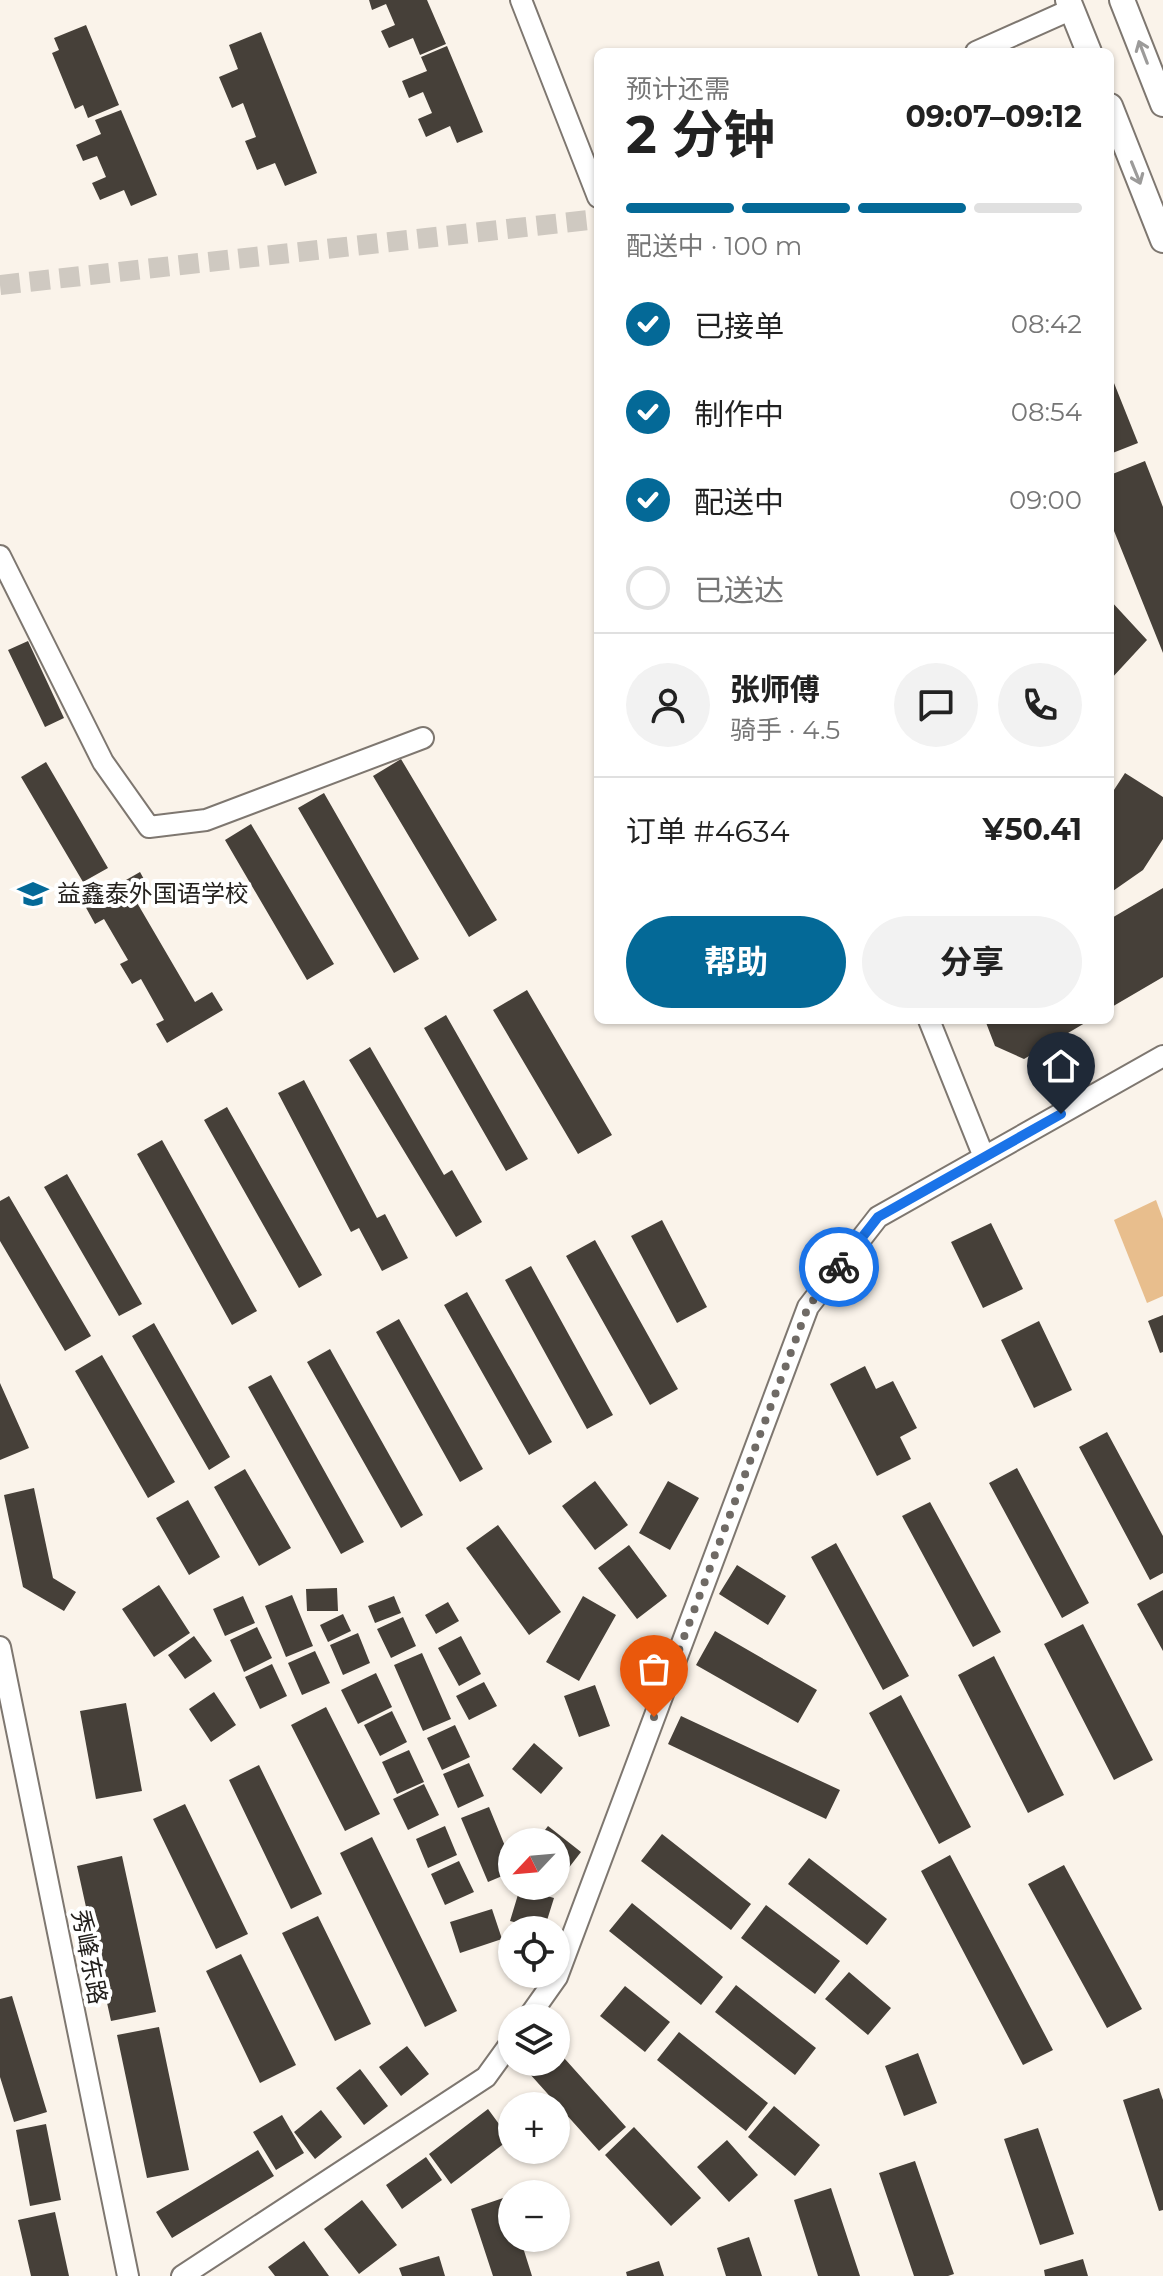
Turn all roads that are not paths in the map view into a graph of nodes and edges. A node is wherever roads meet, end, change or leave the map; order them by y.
1 (521, 0) edge
2 (1122, 0) edge
3 (1070, 4) edge
4 (984, 48) edge
5 (1087, 48) edge
6 (1163, 104) edge
7 (1114, 116) edge
8 (594, 187) edge
9 (1163, 240) edge
10 (0, 556) edge
11 (423, 738) dead end
12 (931, 1024) edge
13 (1163, 1056) edge
14 (984, 1157) junction
15 (0, 1647) edge
16 (538, 2004) edge
17 (498, 2060) edge
18 (128, 2276) edge
19 (182, 2276) edge

1 - 8 street
6 -> 2 main road
3 - 4 street
3 - 5 main road
7 -> 9 main road
10 - 11 street
12 - 14 street
13 - 14 street
14 - 16 street
15 - 18 street, 秀峰东路
17 - 19 street

